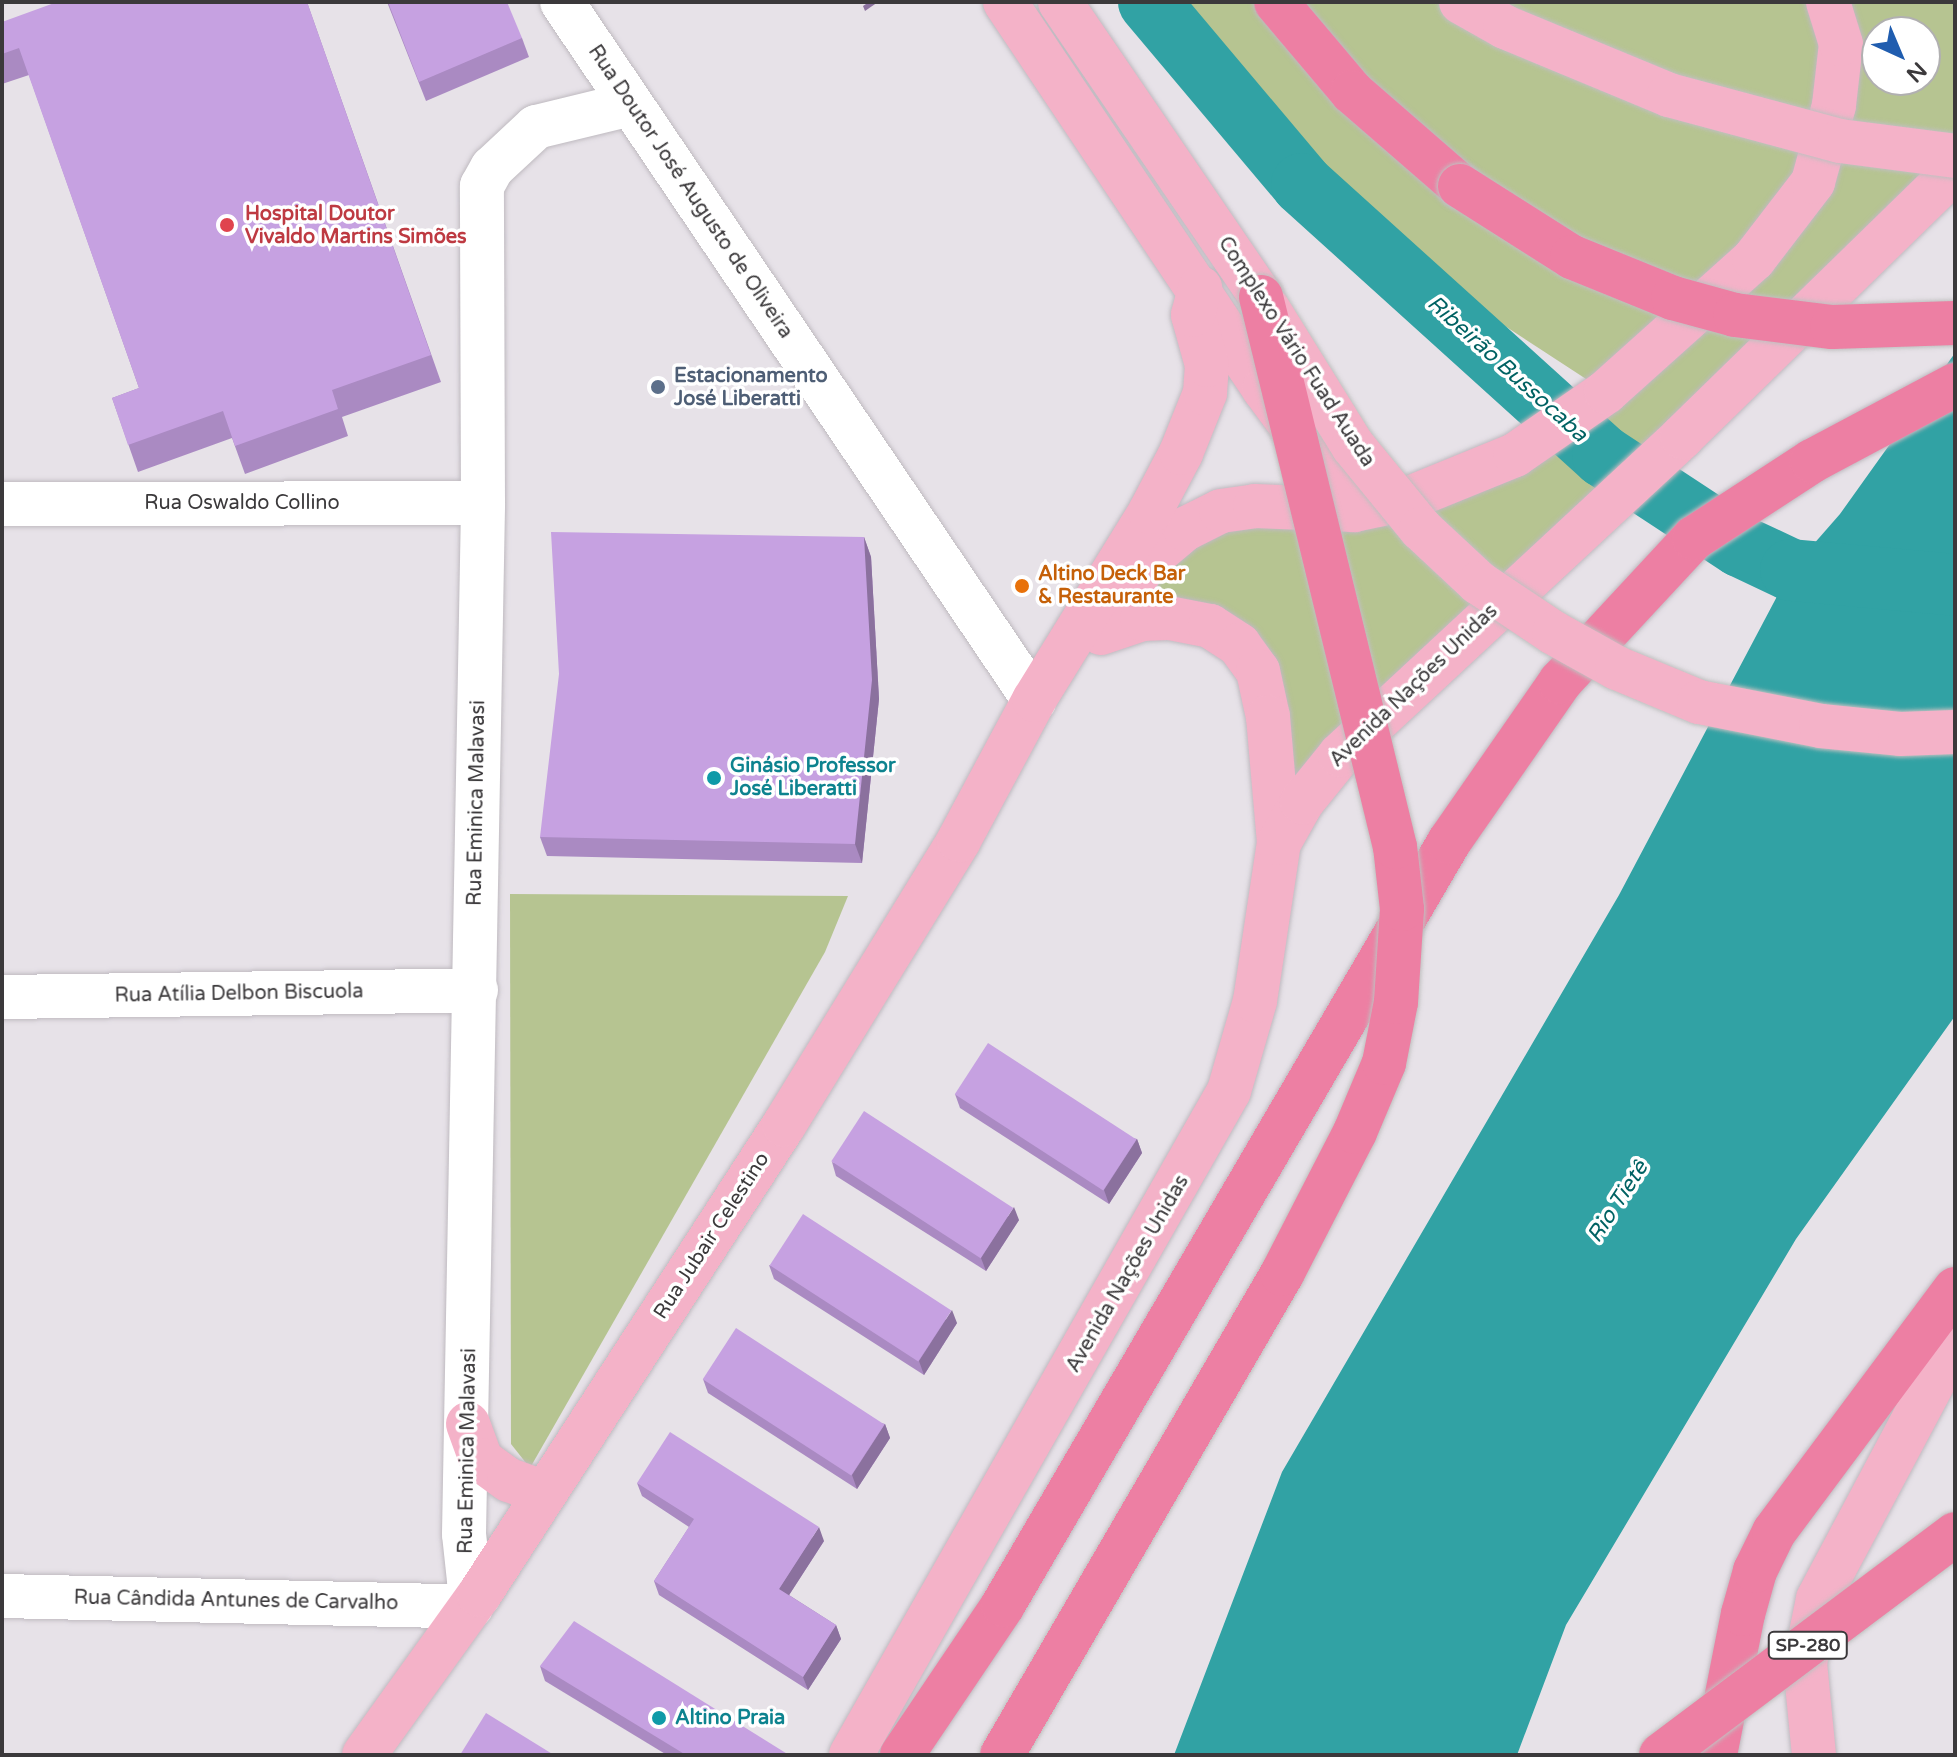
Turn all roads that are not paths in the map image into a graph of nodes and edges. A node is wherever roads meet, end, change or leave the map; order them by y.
1 (562, 2) edge
2 (1005, 2) edge
3 (1060, 2) edge
4 (1276, 2) edge
5 (1461, 2) edge
6 (1828, 2) edge
7 (630, 104) junction
8 (1955, 156) edge
9 (1955, 171) edge
10 (1200, 288) junction
11 (1261, 297) junction
12 (1955, 323) edge
13 (1955, 385) edge
14 (483, 503) junction
15 (2, 504) edge
16 (1354, 510) junction
17 (1101, 633) junction
18 (1034, 700) junction
19 (1955, 732) edge
20 (1279, 843) junction
21 (476, 990) junction
22 (2, 997) edge
23 (1955, 1289) edge
24 (1955, 1341) edge
25 (468, 1424) junction
26 (545, 1493) junction
27 (1955, 1534) edge
28 (2, 1596) edge
29 (475, 1601) junction
30 (364, 1755) edge
31 (851, 1755) edge
32 (902, 1755) edge
33 (1002, 1755) edge
34 (1661, 1755) edge
35 (1715, 1755) edge
36 (1814, 1755) edge

1 - 7 street, Rua Doutor José Augusto de Oliveira
2 - 10 main road
3 - 11 main road, Complexo Vário Fuad Auada
4 - 12 highway, bridge
5 - 8 main road, bridge
6 - 16 main road
7 - 14 street, Rua Eminica Malavasi
7 - 18 street, Rua Doutor José Augusto de Oliveira
9 - 20 main road, Avenida Nações Unidas
10 - 16 main road
10 - 18 main road, Rua Jubair Celestino
11 - 19 main road, Complexo Vário Fuad Auada, bridge
11 - 33 highway, bridge
13 - 32 highway, bridge
14 - 15 street, Rua Oswaldo Collino
14 - 21 street, Rua Eminica Malavasi
16 - 17 main road
17 - 18 main road
17 - 20 main road
18 - 26 main road, Rua Jubair Celestino
20 - 31 main road, Avenida Nações Unidas
21 - 22 street, Rua Atília Delbon Biscuola
21 - 25 street, Rua Eminica Malavasi
23 - 35 highway
24 - 36 main road
25 - 26 main road
25 - 29 street, Rua Eminica Malavasi
26 - 29 main road, Rua Jubair Celestino
27 - 34 highway, SP-280, bridge
28 - 29 street, Rua Cândida Antunes de Carvalho
29 - 30 main road, Rua Jubair Celestino

